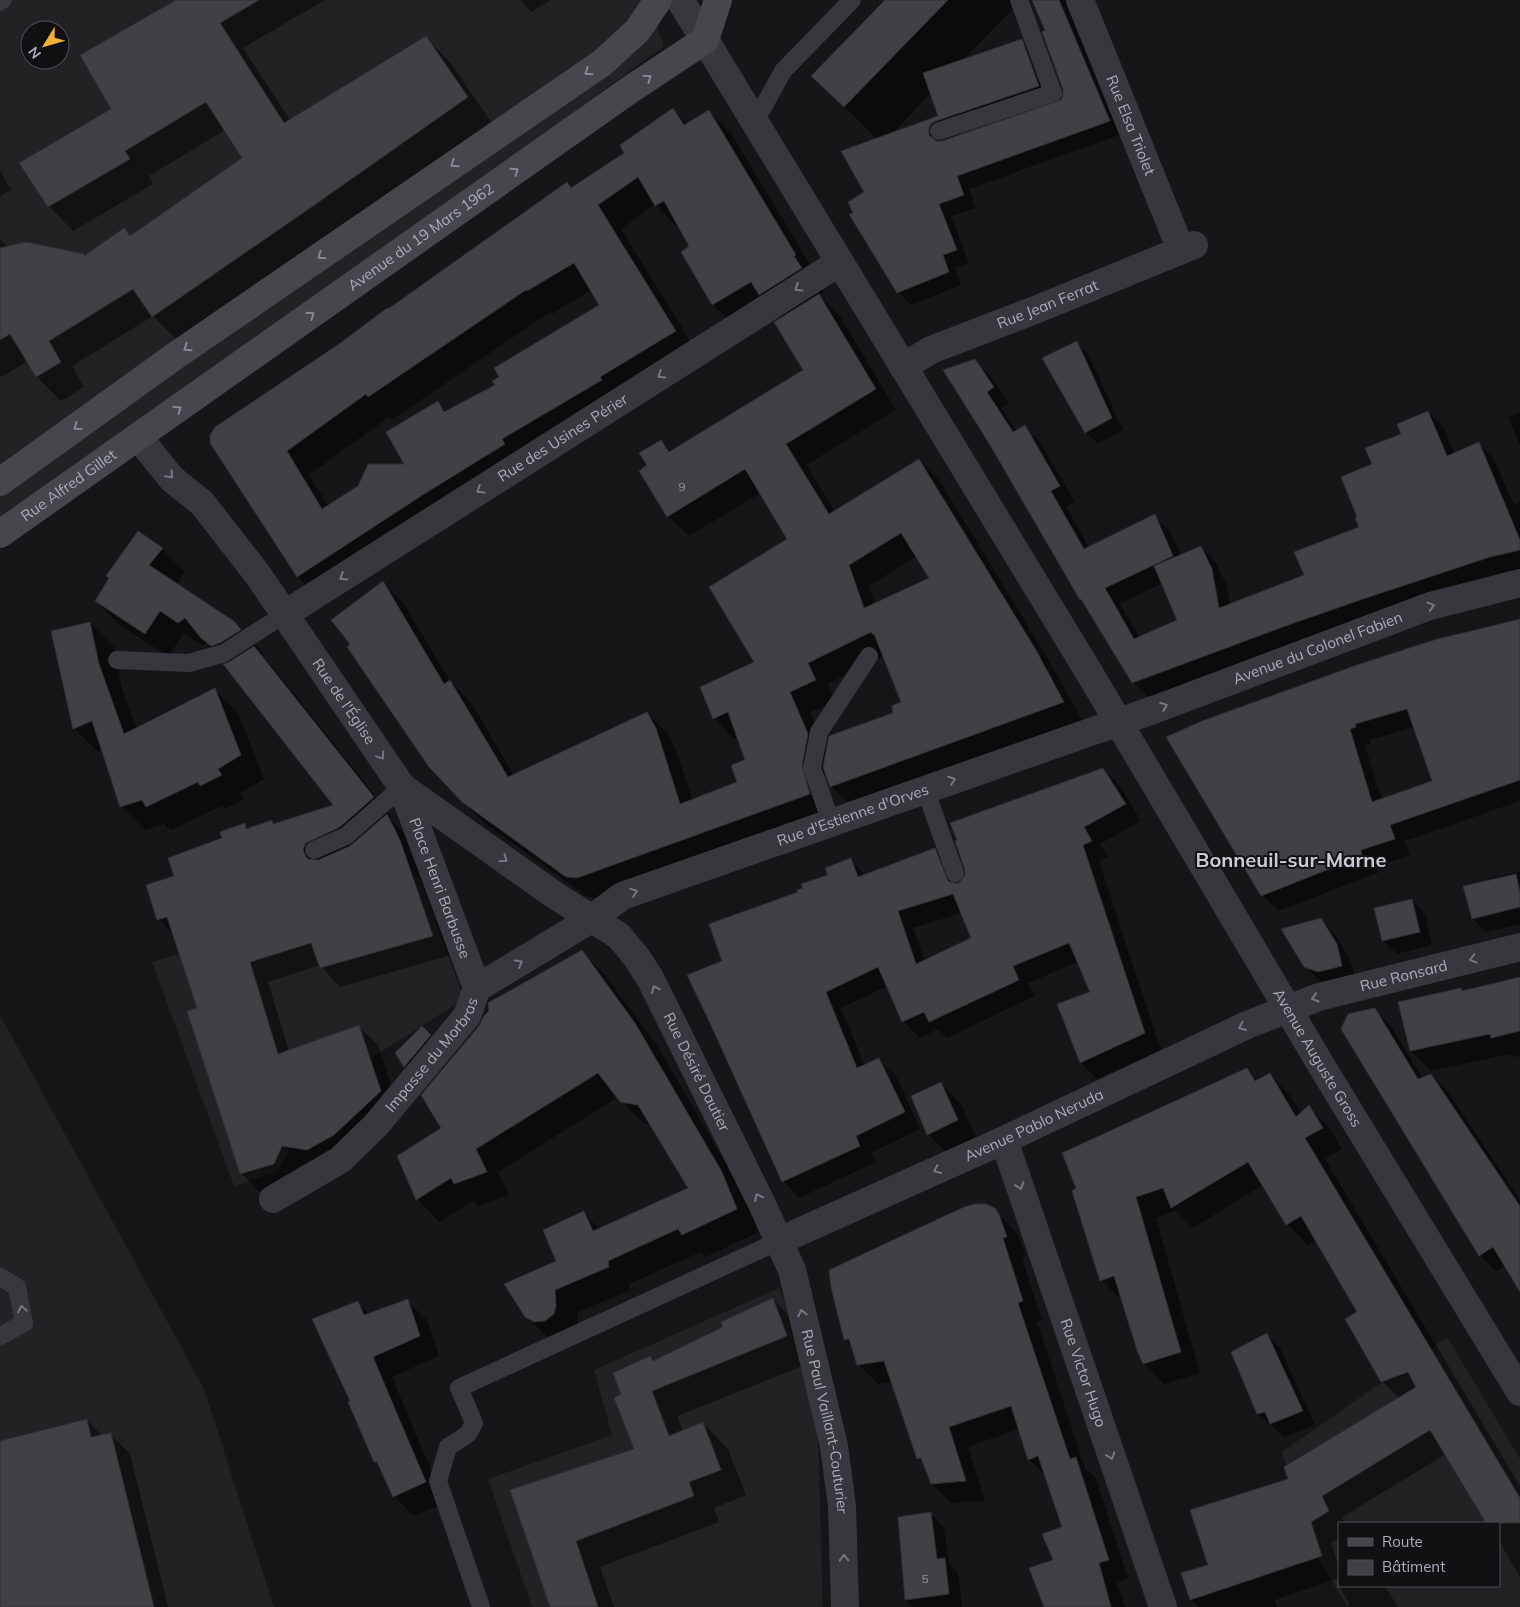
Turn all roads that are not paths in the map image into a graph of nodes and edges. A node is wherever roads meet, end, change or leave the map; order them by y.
1 (658, 0) edge
2 (680, 0) edge
3 (718, 0) edge
4 (852, 0) edge
5 (1019, 0) edge
6 (1080, 0) edge
7 (705, 40) junction
8 (755, 122) junction
9 (939, 131) dead end
10 (1187, 247) joint
11 (840, 262) junction
12 (903, 366) junction
13 (139, 438) junction
14 (0, 482) edge
15 (0, 534) edge
16 (1520, 583) edge
17 (285, 614) junction
18 (869, 656) dead end
19 (117, 660) dead end
20 (1118, 722) junction
21 (402, 787) junction
22 (925, 789) junction
23 (831, 822) junction
24 (314, 850) dead end
25 (955, 873) dead end
26 (593, 918) junction
27 (1520, 947) edge
28 (477, 988) junction
29 (1287, 1008) junction
30 (1004, 1140) junction
31 (273, 1199) dead end
32 (779, 1241) junction
33 (0, 1277) edge
34 (0, 1336) edge
35 (1520, 1392) edge
36 (481, 1607) edge
37 (846, 1607) edge
38 (1163, 1607) edge

1 -> 14 main road
2 - 7 street, Avenue Auguste Gross
3 - 7 main road
4 - 8 lane
5 - 9 lane
6 - 10 street, Rue Elsa Triolet
7 - 8 street, Avenue Auguste Gross
13 -> 7 main road, Avenue du 19 Mars 1962
8 - 11 street, Avenue Auguste Gross
10 - 12 street, Rue Jean Ferrat
11 - 12 street, Avenue Auguste Gross
11 -> 17 street, Rue des Usines Périer
12 - 20 street, Avenue Auguste Gross
13 - 15 main road, Rue Alfred Gillet
13 -> 17 street, Rue de l'Église
20 -> 16 street, Avenue du Colonel Fabien
17 - 19 lane
17 -> 21 street, Rue de l'Église
18 - 23 lane
22 -> 20 street, Rue d'Estienne d'Orves
20 - 29 street, Avenue Auguste Gross
21 - 24 lane
21 -> 26 street, Rue de l'Église
21 - 28 street, Place Henri Barbusse
22 - 23 street, Rue d'Estienne d'Orves
22 - 25 lane
26 -> 23 street, Rue d'Estienne d'Orves
28 -> 26 street, Impasse du Morbras
32 -> 26 street, Rue Désiré Dautier
27 -> 29 street, Rue Ronsard
28 - 31 street, Impasse du Morbras
29 -> 30 street, Avenue Pablo Neruda
29 - 35 street, Avenue Auguste Gross
30 -> 32 street, Avenue Pablo Neruda
30 -> 38 street, Rue Victor Hugo
32 - 36 lane
37 -> 32 street, Rue Paul Vaillant-Couturier
34 -> 33 lane

